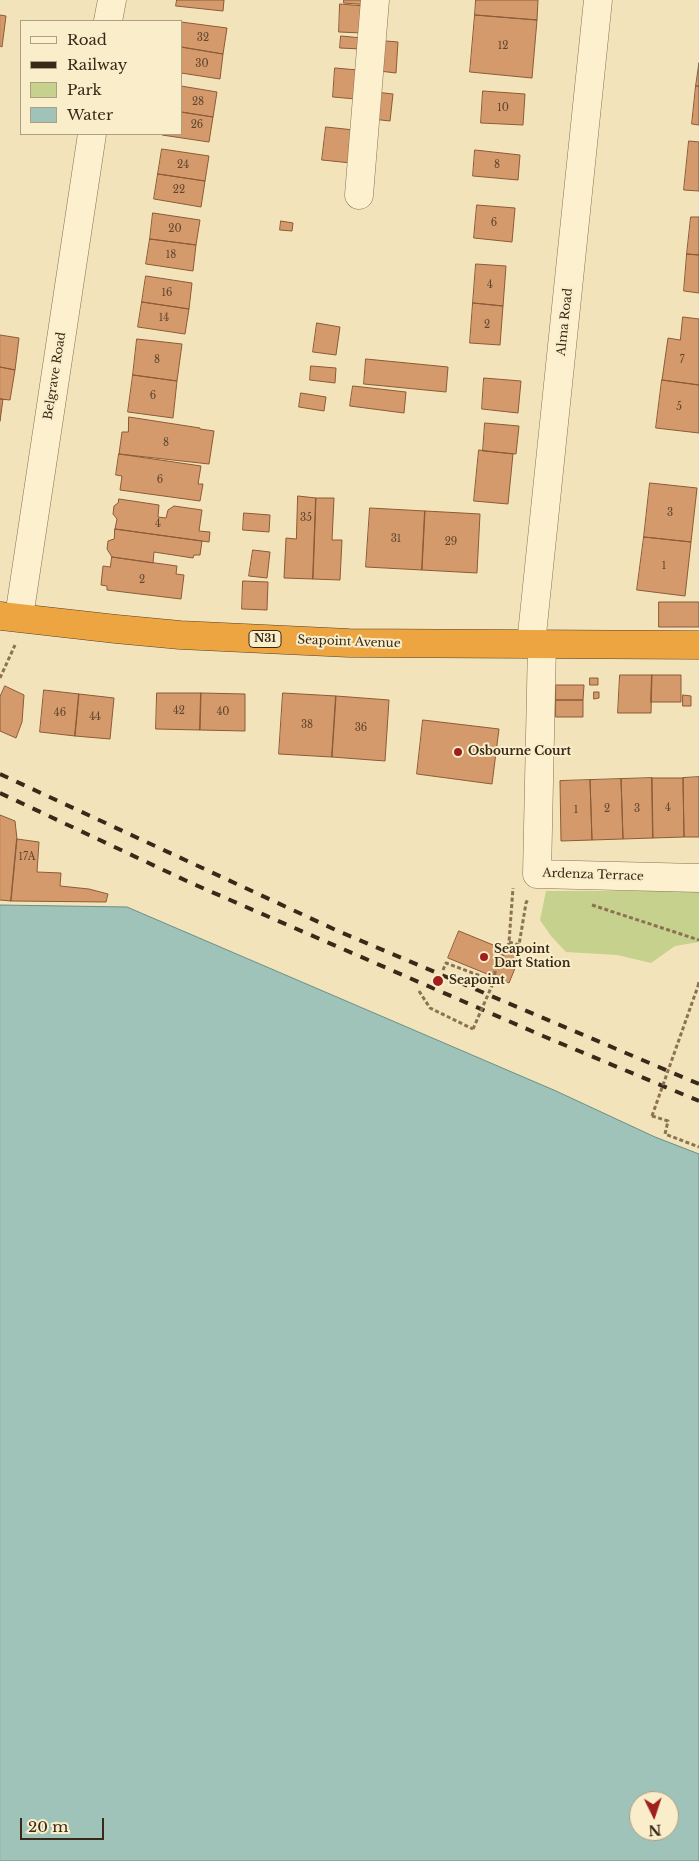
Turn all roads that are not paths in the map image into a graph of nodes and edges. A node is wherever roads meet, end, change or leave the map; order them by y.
1 (112, 0) edge
2 (375, 0) edge
3 (598, 0) edge
4 (108, 20) edge
5 (92, 135) edge
6 (359, 195) dead end
7 (12, 624) edge
8 (537, 644) junction
9 (699, 645) edge
10 (699, 878) edge

1 - 4 street
2 - 6 street
3 - 8 street, Alma Road
5 - 7 street, Belgrave Road
7 - 8 highway, Seapoint Avenue / N31
8 - 9 highway, Seapoint Avenue / N31
8 - 10 street, Ardenza Terrace

